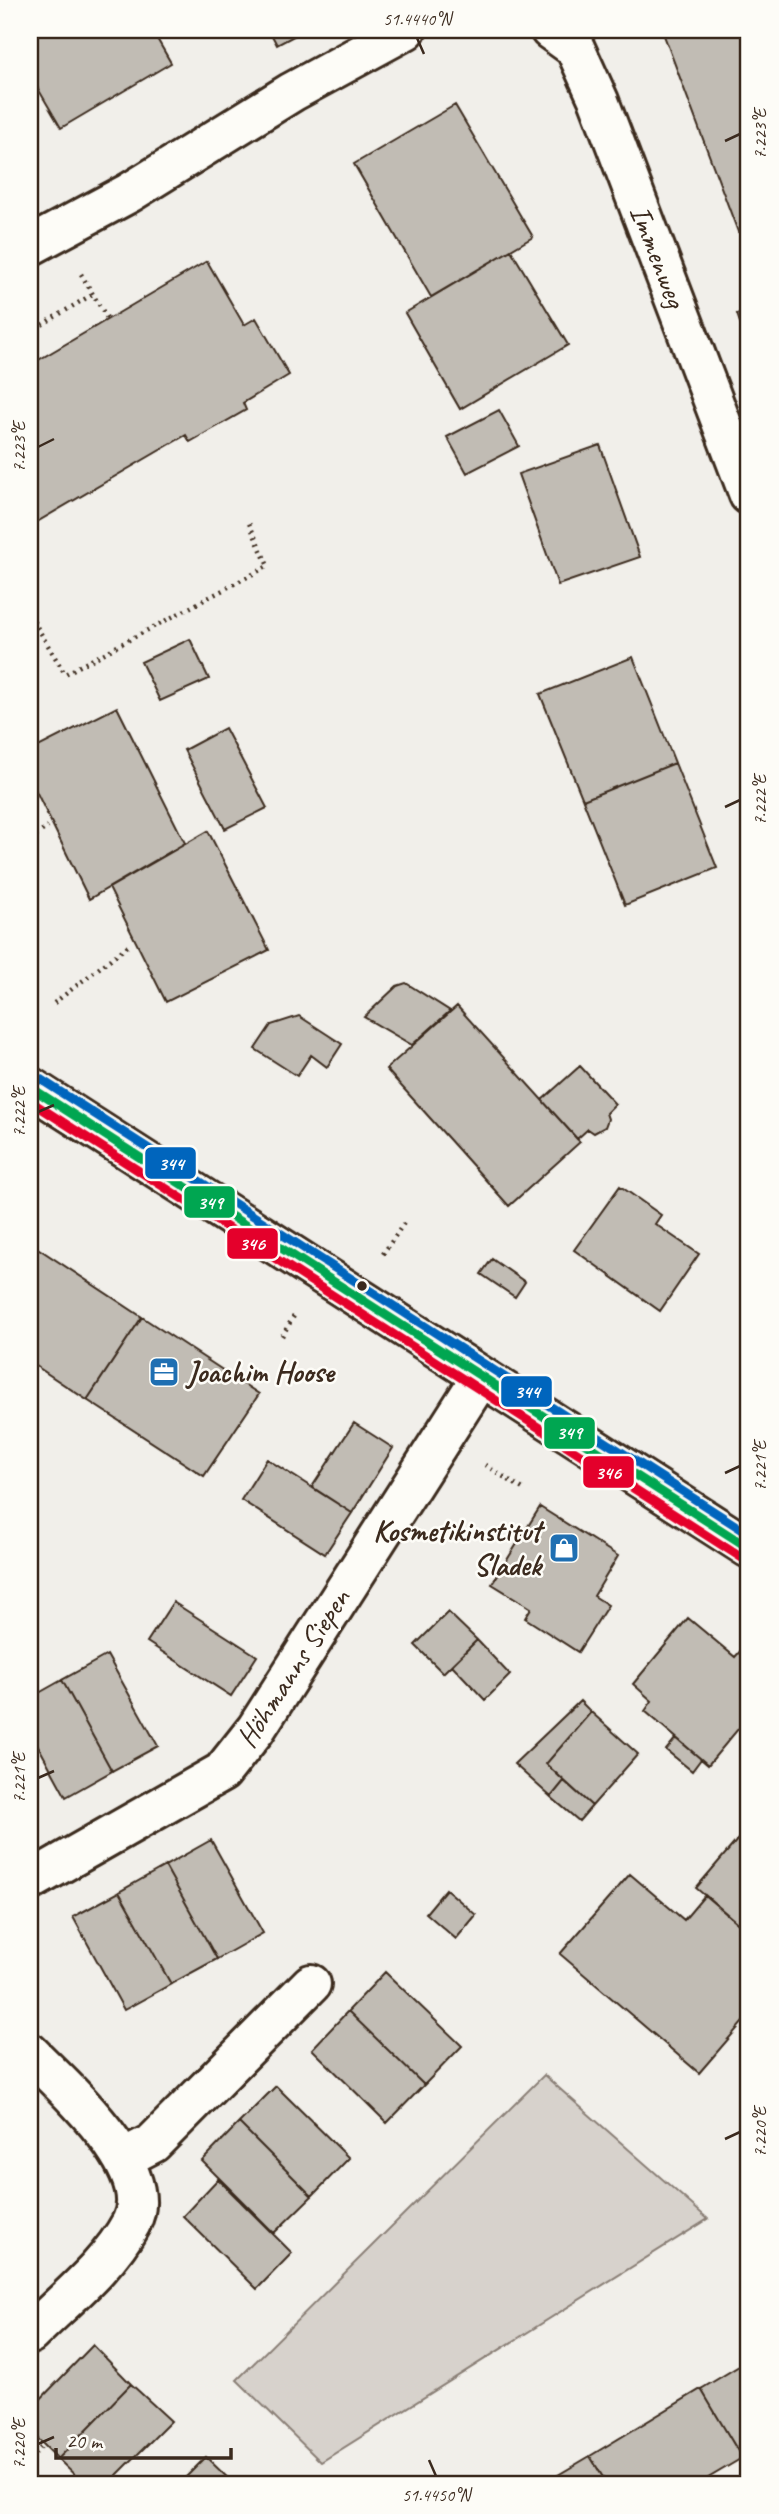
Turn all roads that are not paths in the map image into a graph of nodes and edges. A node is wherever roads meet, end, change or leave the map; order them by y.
1 (406, 30) edge
2 (550, 30) edge
3 (30, 246) edge
4 (749, 495) edge
5 (30, 1087) edge
6 (481, 1377) junction
7 (749, 1548) edge
8 (30, 1881) edge
9 (311, 1984) dead end
10 (30, 2053) edge
11 (124, 2158) junction
12 (30, 2334) edge

1 - 3 street
2 - 4 street, Immenweg
5 - 6 street
6 - 7 street
6 - 8 street, Höhmanns Siepen
9 - 11 street
10 - 11 street
11 - 12 street

